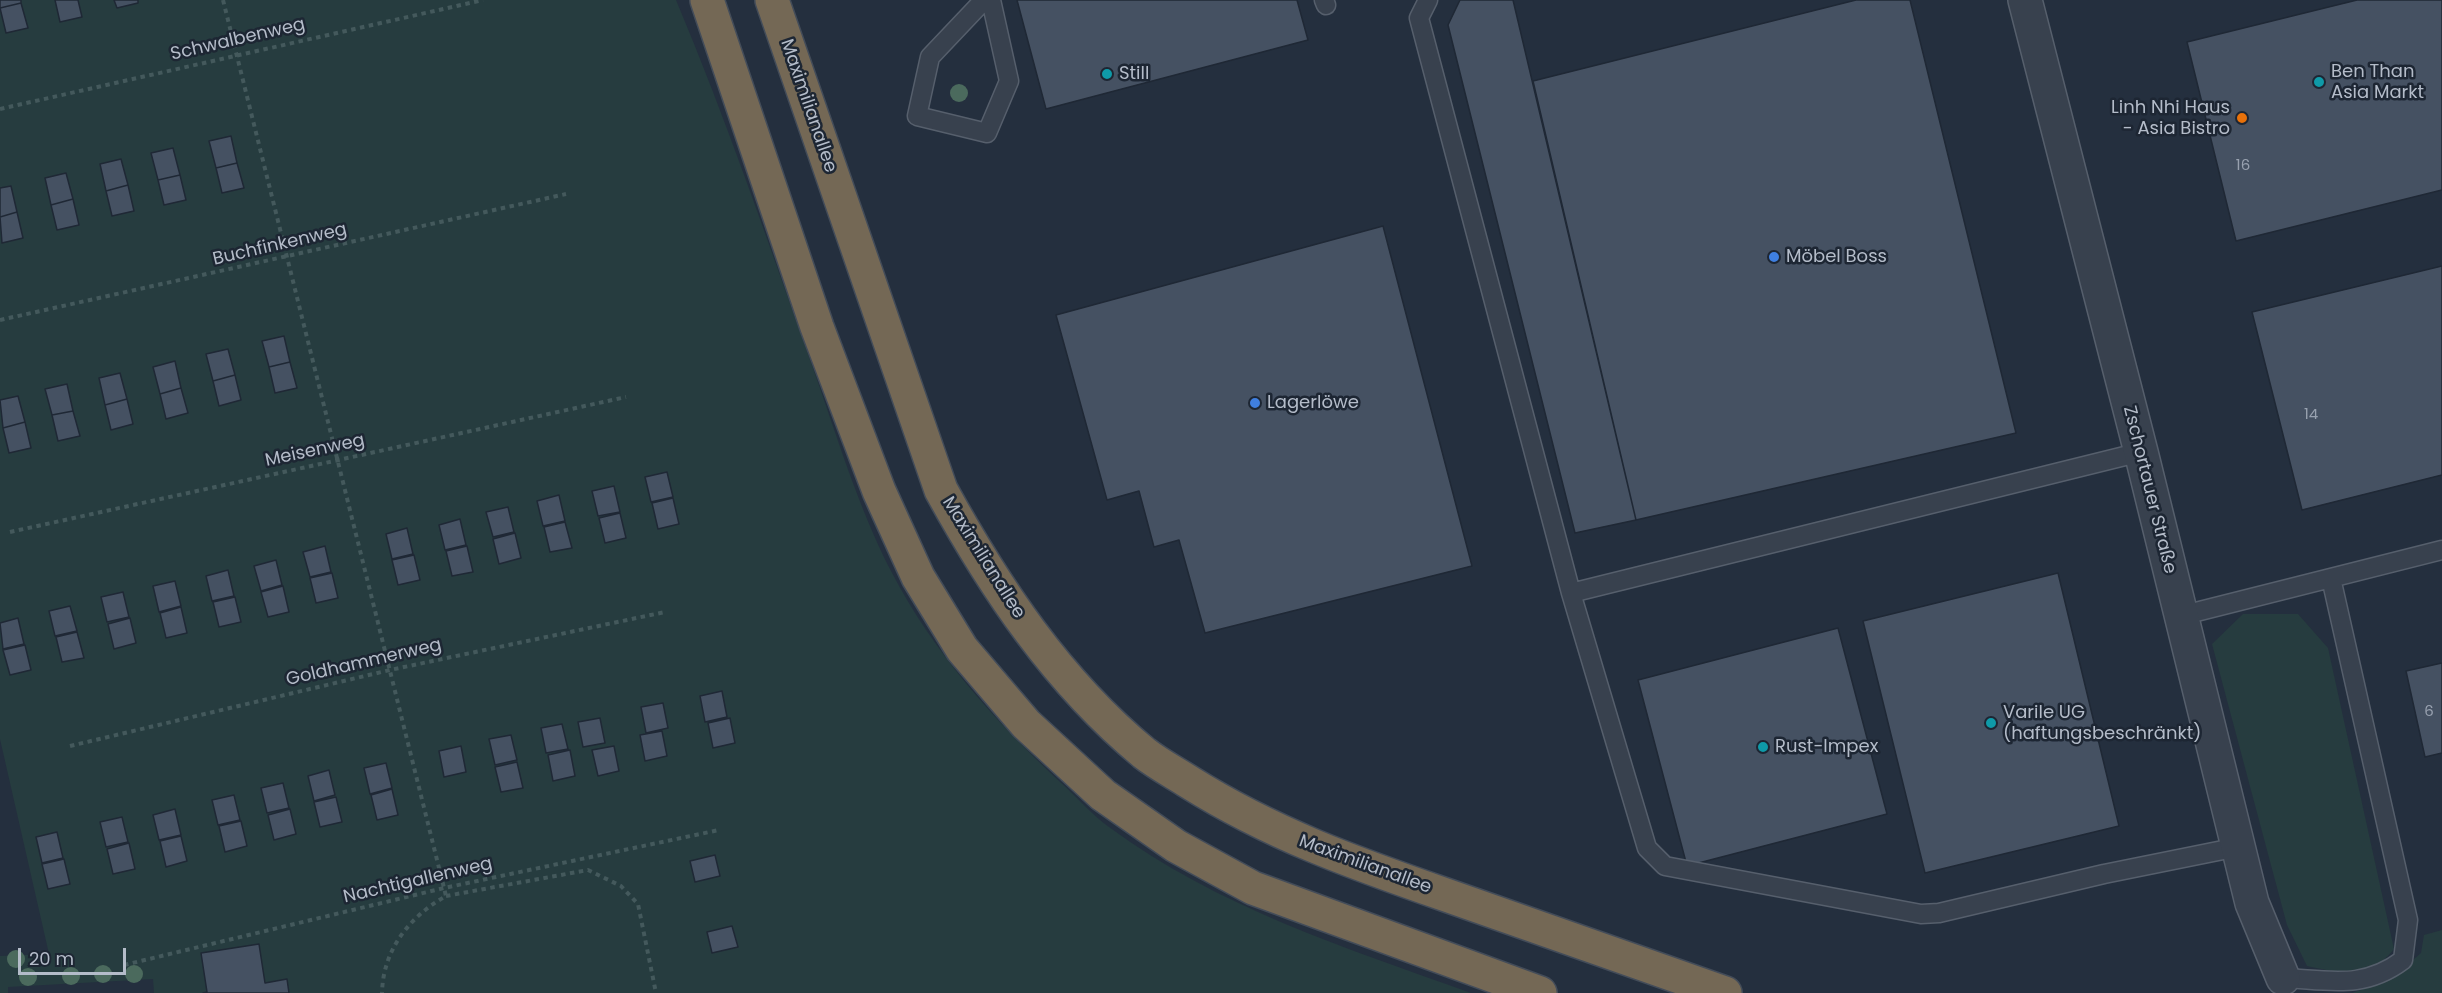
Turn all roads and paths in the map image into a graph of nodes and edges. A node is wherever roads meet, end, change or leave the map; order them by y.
1 (223, 0) edge
2 (483, 0) edge
3 (707, 0) edge
4 (772, 0) edge
5 (984, 0) edge
6 (992, 0) edge
7 (1428, 0) edge
8 (2025, 0) edge
9 (236, 54) junction
10 (0, 109) edge
11 (566, 194) dead end
12 (287, 257) junction
13 (0, 320) edge
14 (626, 397) dead end
15 (2141, 452) junction
16 (338, 460) junction
17 (10, 532) dead end
18 (2442, 550) edge
19 (2331, 578) junction
20 (1570, 593) junction
21 (665, 612) dead end
22 (2180, 616) junction
23 (390, 670) junction
24 (70, 746) dead end
25 (719, 830) dead end
26 (2238, 847) junction
27 (444, 888) junction
28 (446, 896) junction
29 (124, 965) dead end
30 (2283, 978) joint
31 (382, 993) edge
32 (656, 993) edge
33 (1540, 993) edge
34 (1725, 993) edge

1 - 9 path
2 - 9 path, Schwalbenweg
3 - 33 highway
4 - 34 highway, Maximilianallee
5 - 6 lane
7 - 20 lane
8 - 15 street, Zschortauer Straße
9 - 10 path, Schwalbenweg
9 - 12 path
11 - 12 path, Buchfinkenweg
12 - 13 path, Buchfinkenweg
12 - 16 path
14 - 16 path, Meisenweg
15 - 20 lane
15 - 22 street, Zschortauer Straße
16 - 17 path, Meisenweg
16 - 23 path
18 - 19 lane
19 - 22 lane
19 - 30 lane
20 - 26 lane
21 - 23 path, Goldhammerweg
22 - 26 street, Zschortauer Straße
23 - 24 path, Goldhammerweg
23 - 27 path
25 - 27 path, Nachtigallenweg
26 - 30 street, Zschortauer Straße
27 - 28 path
27 - 29 path, Nachtigallenweg
28 - 31 path
28 - 32 path

